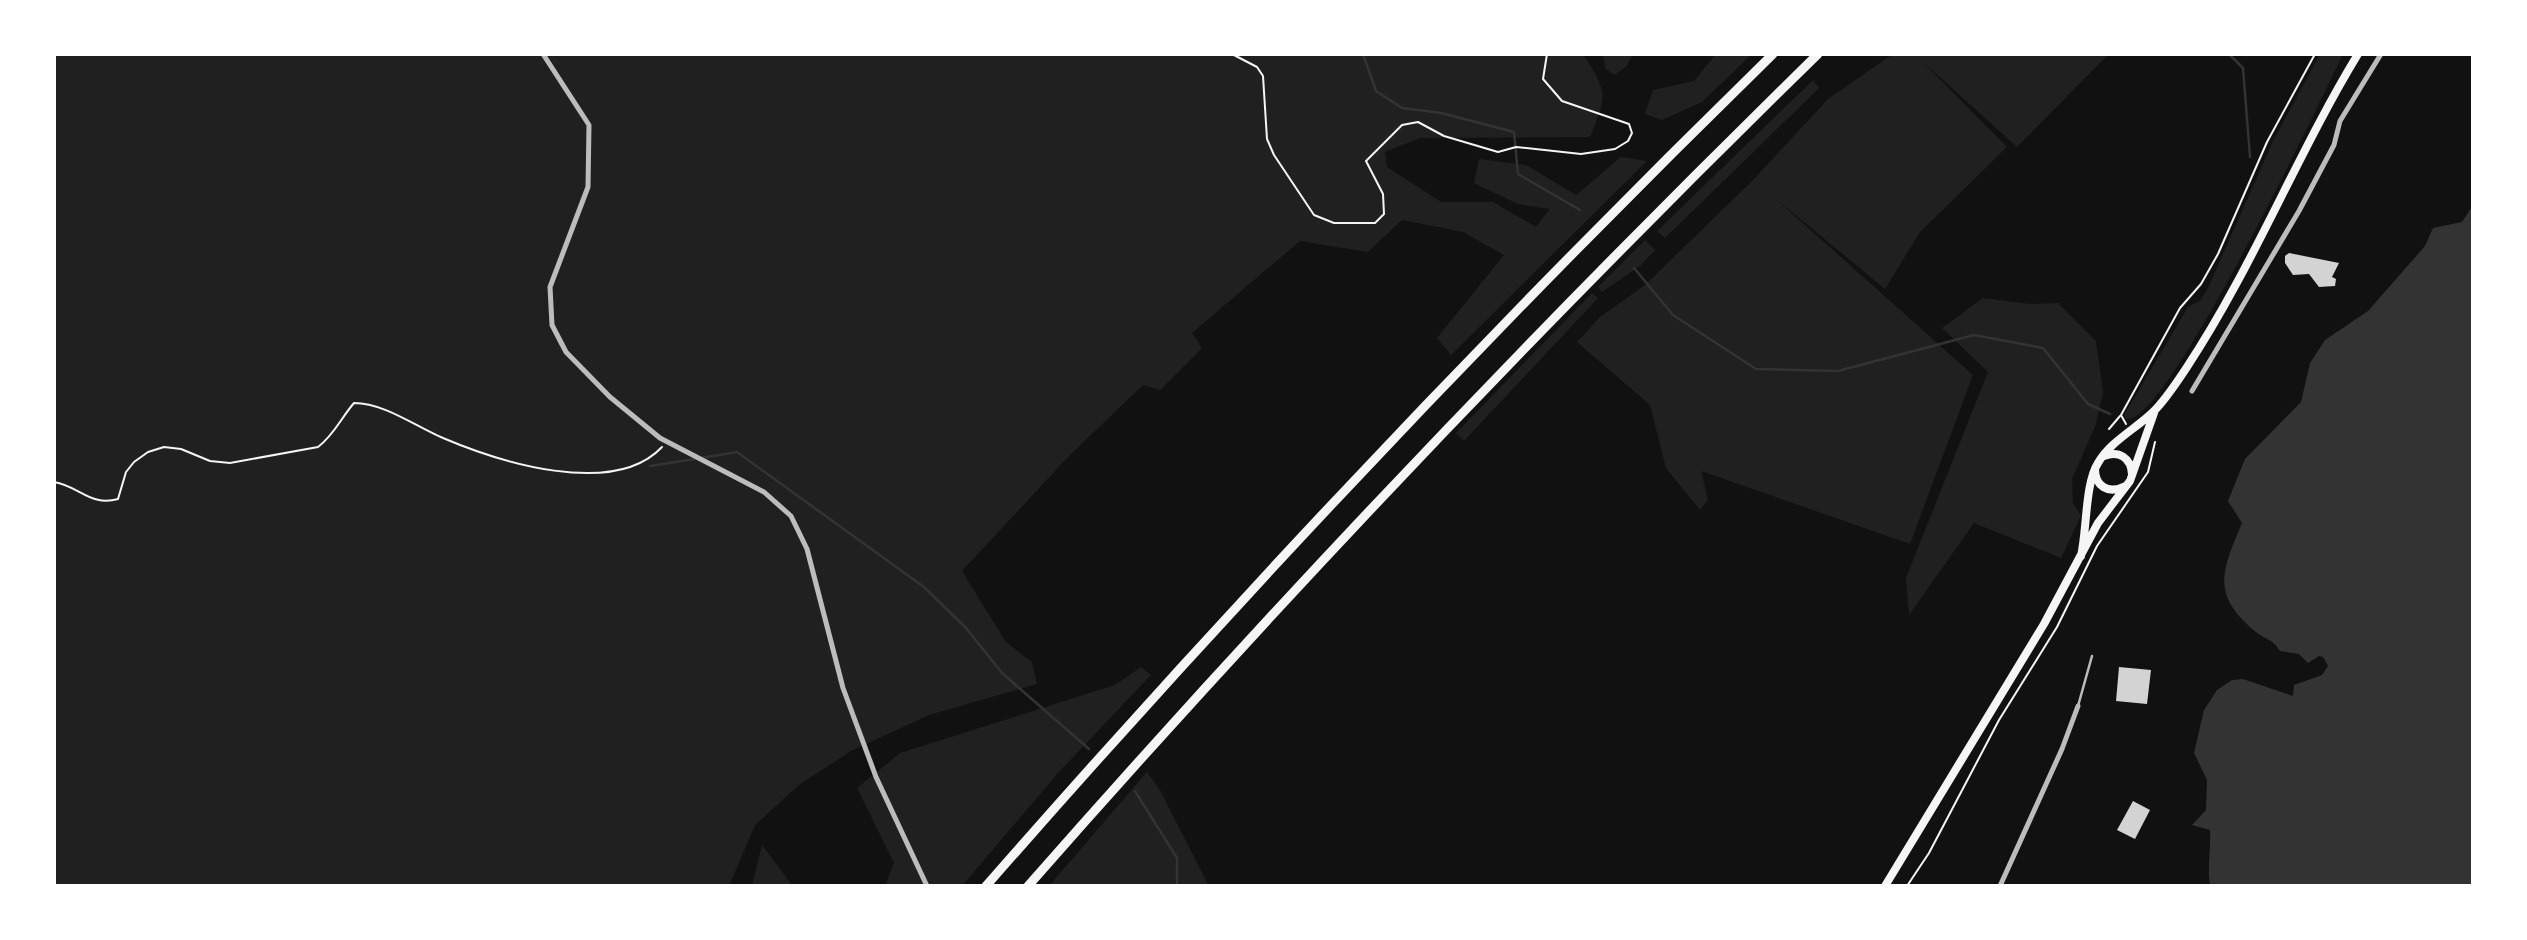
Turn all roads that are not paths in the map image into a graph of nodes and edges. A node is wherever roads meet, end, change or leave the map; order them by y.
1 (543, 54) edge
2 (1773, 54) edge
3 (1818, 54) edge
4 (2352, 54) edge
5 (2358, 54) edge
6 (2381, 54) edge
7 (2340, 84) junction
8 (2192, 391) dead end
9 (2155, 411) junction
10 (2104, 456) junction
11 (2096, 467) junction
12 (2132, 474) junction
13 (2126, 486) junction
14 (2081, 556) junction
15 (2092, 656) dead end
16 (2078, 706) joint
17 (926, 886) edge
18 (986, 886) edge
19 (1028, 886) edge
20 (1885, 886) edge
21 (2000, 886) edge

1 - 17 street
2 - 18 highway
3 - 19 highway
4 - 7 main road
5 - 7 main road
6 - 8 street
7 - 9 main road
9 - 10 main road
9 - 12 main road
10 - 11 main road
10 - 12 main road
11 - 13 main road
11 - 14 main road
12 - 13 main road
13 - 14 main road
14 - 20 main road
15 - 16 lane
16 - 21 street

